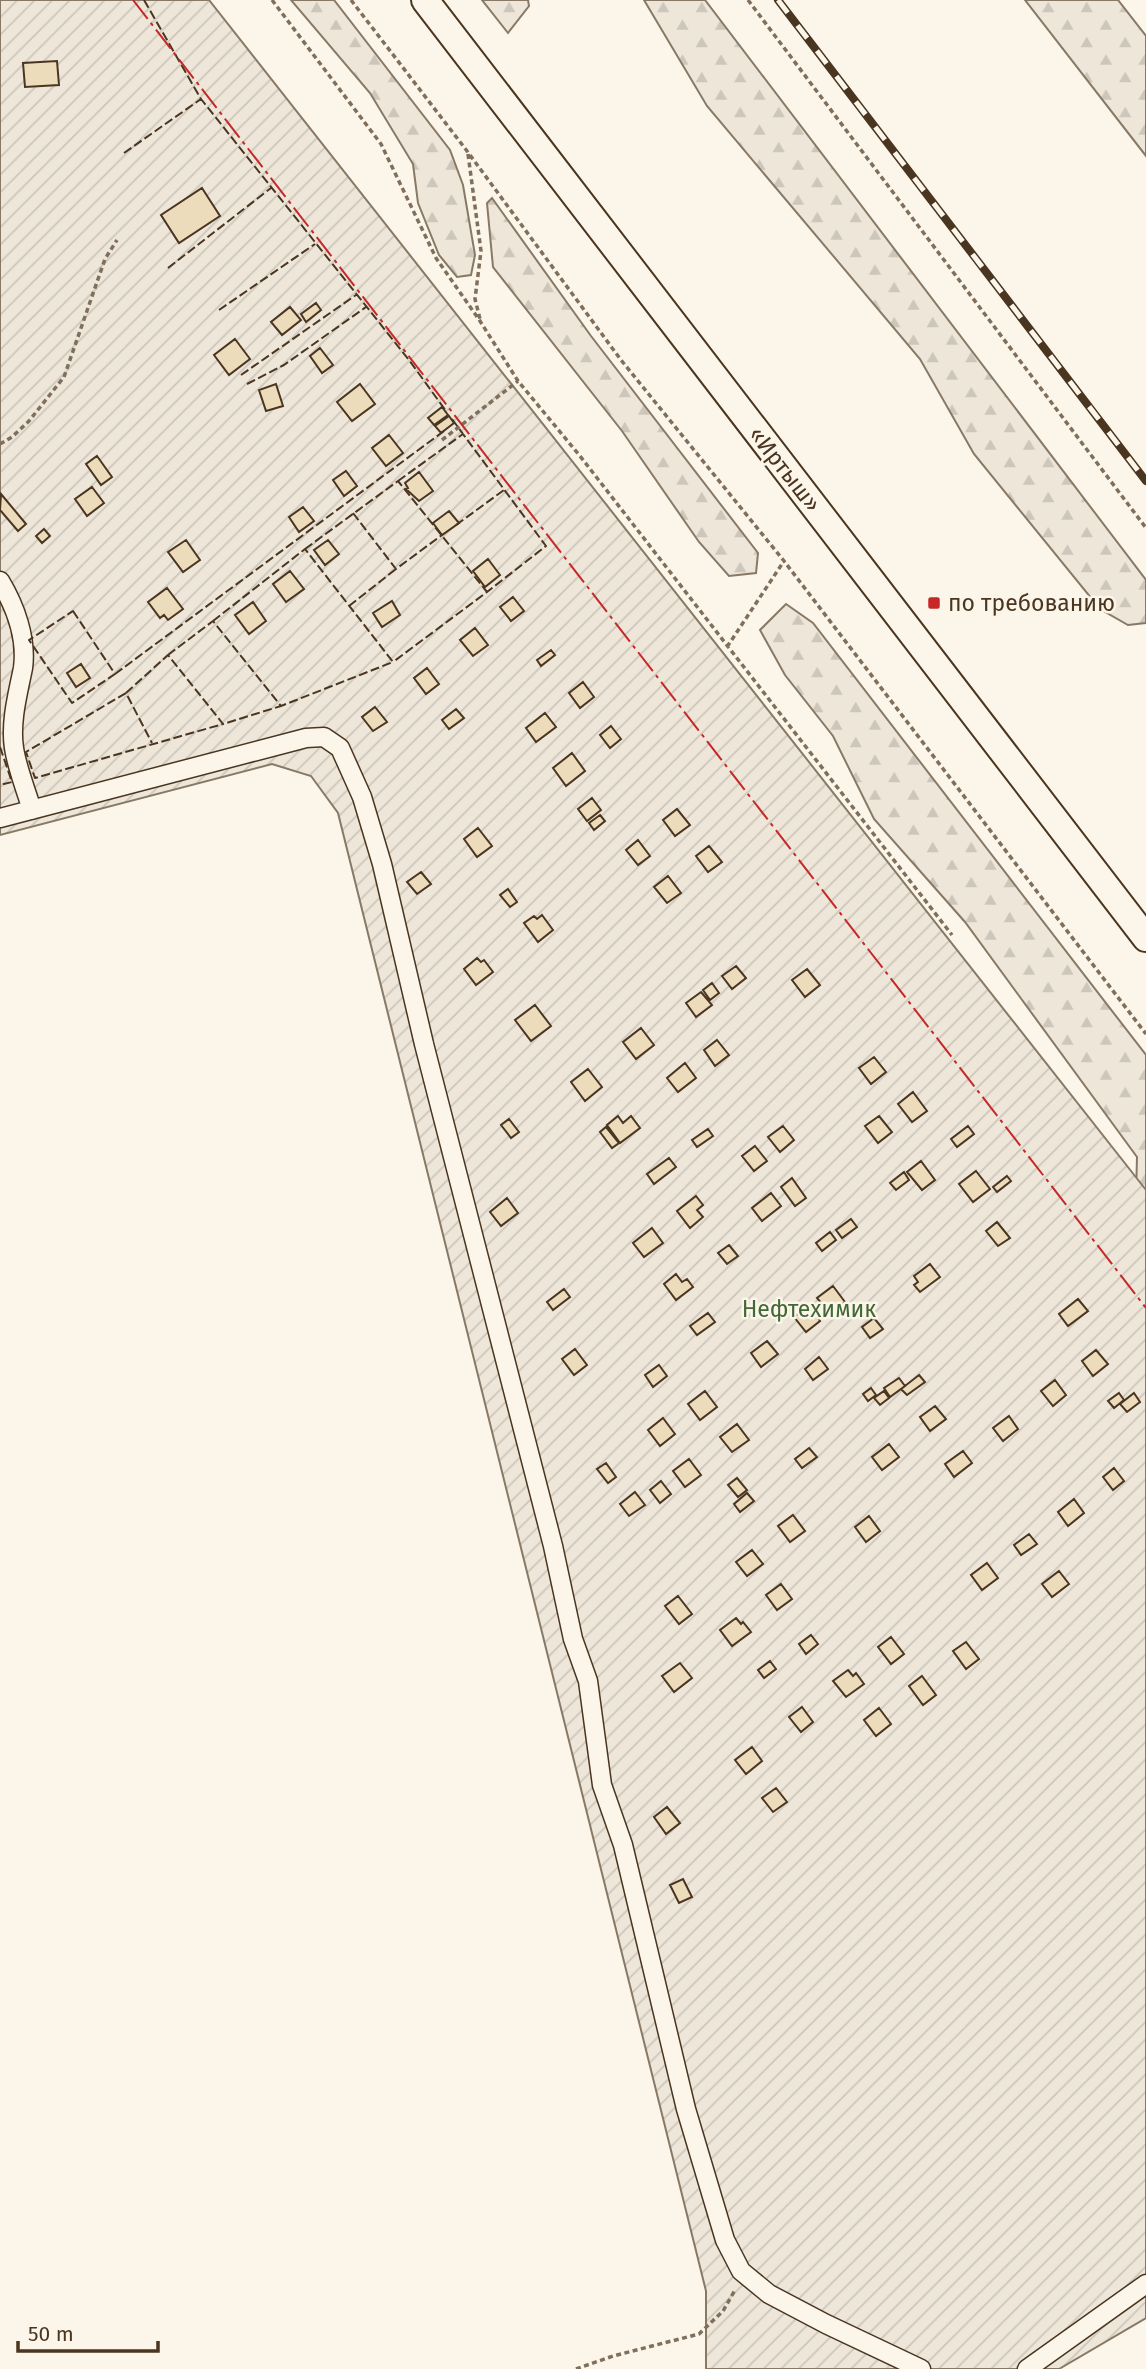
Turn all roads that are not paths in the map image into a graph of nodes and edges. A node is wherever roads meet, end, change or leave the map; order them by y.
1 (425, 0) edge
2 (0, 581) edge
3 (32, 810) junction
4 (0, 818) edge
5 (1146, 938) edge
6 (1146, 2284) edge
7 (921, 2369) edge
8 (1027, 2369) edge

1 - 5 main road, «Иртыш»
2 - 3 street
3 - 4 street
3 - 7 street
6 - 8 street

